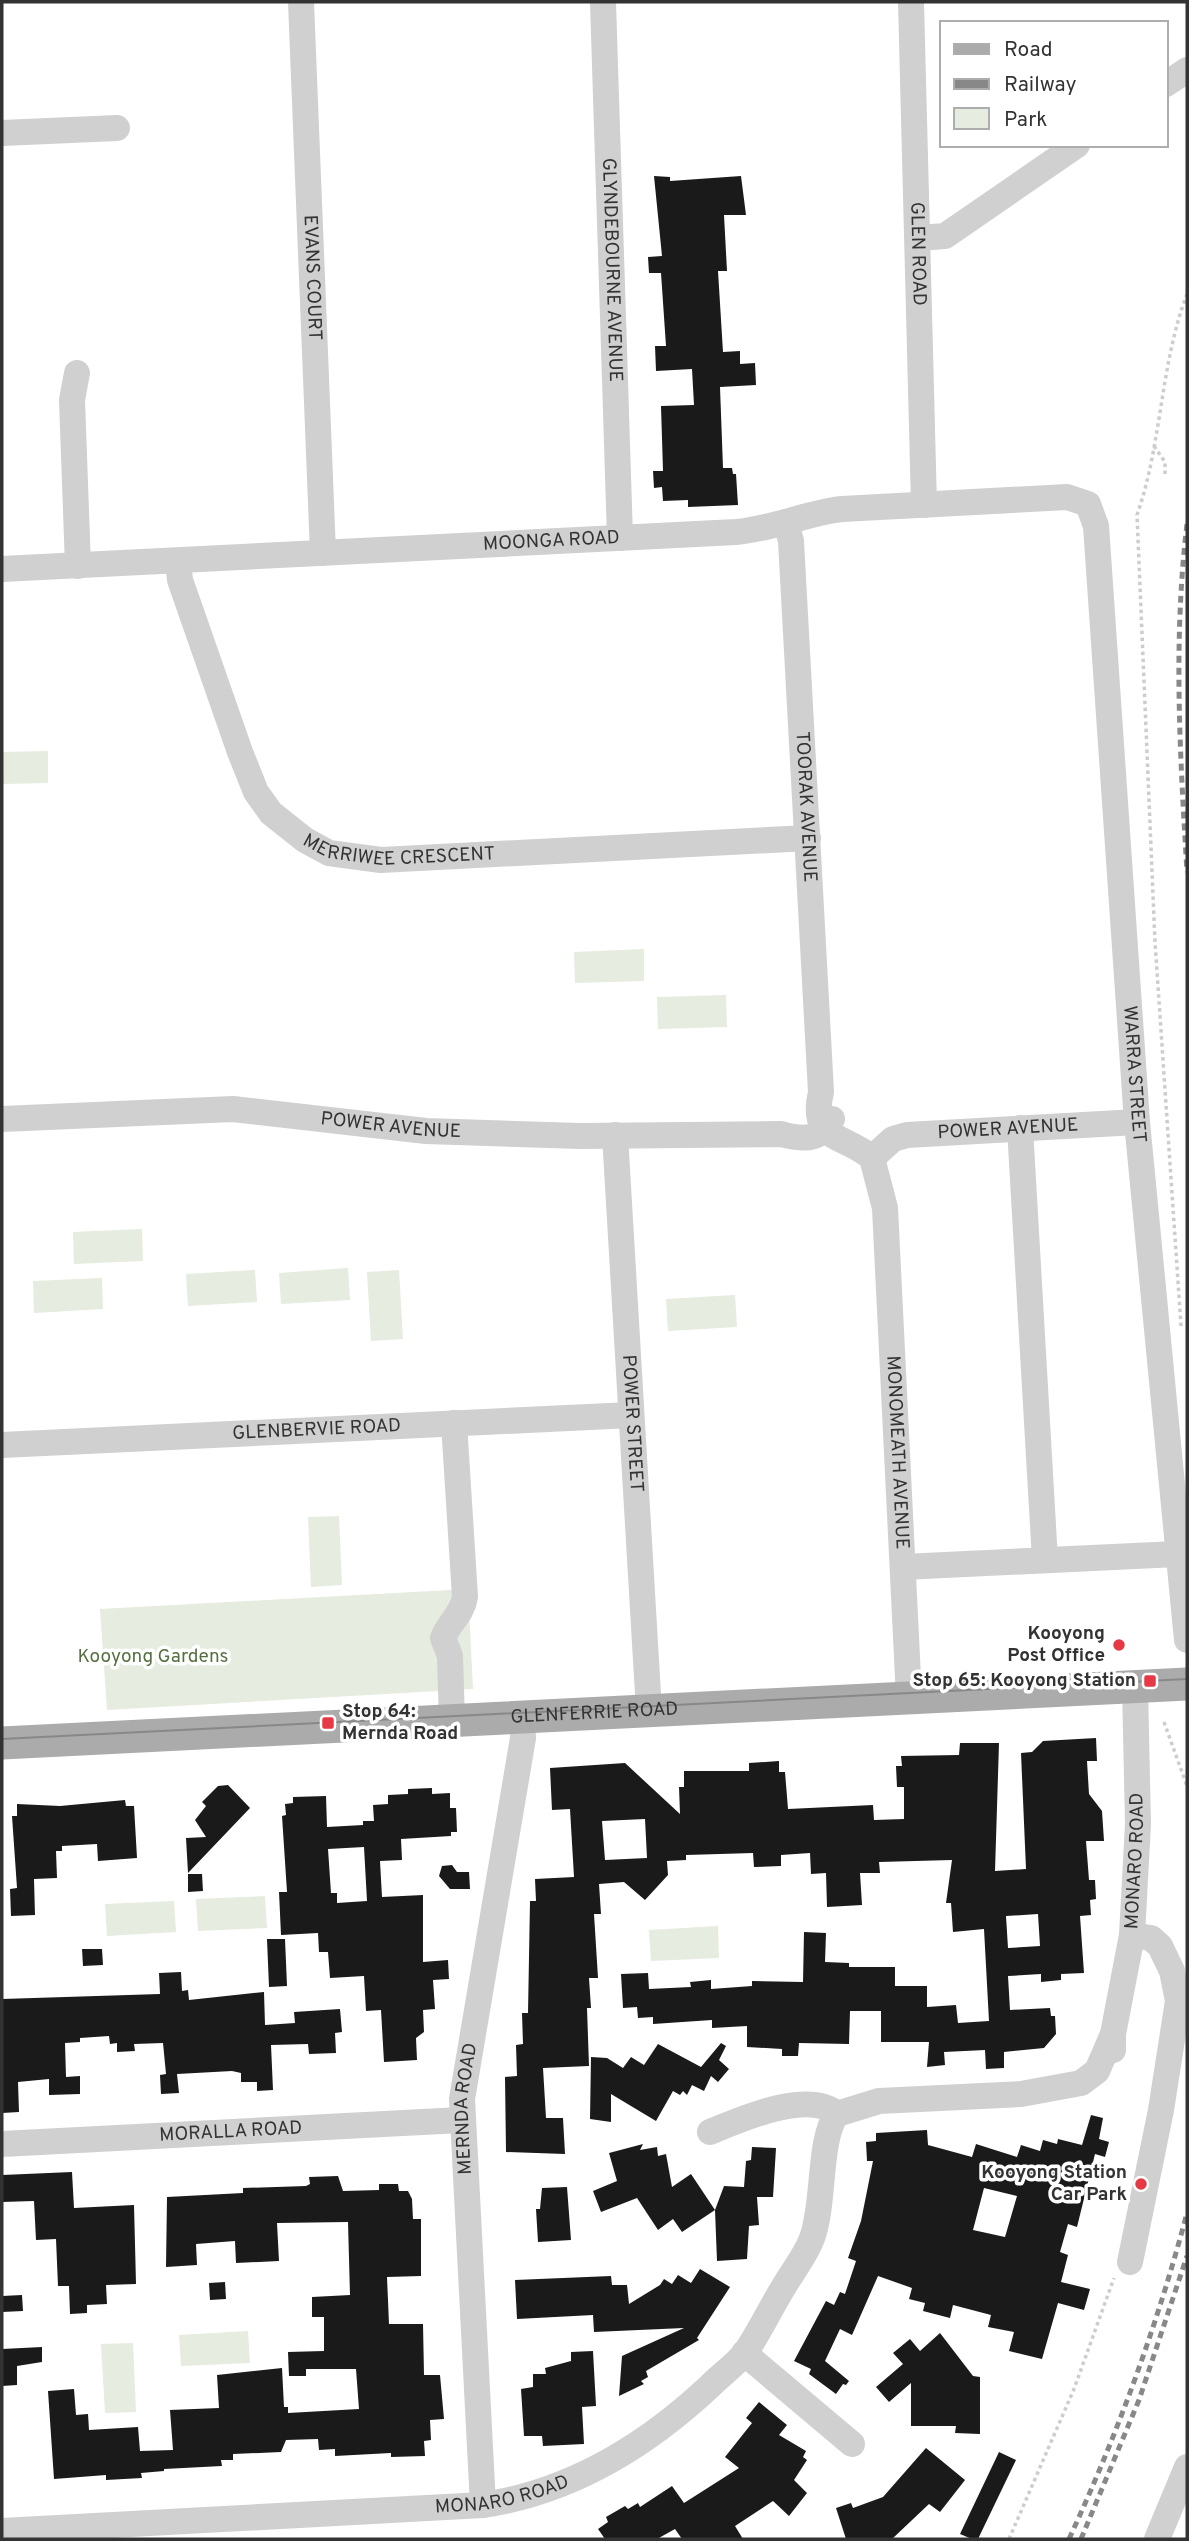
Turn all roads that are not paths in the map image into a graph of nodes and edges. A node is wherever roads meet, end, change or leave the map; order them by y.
1 (301, 2) edge
2 (603, 2) edge
3 (911, 2) edge
4 (1187, 70) edge
5 (1168, 83) edge
6 (117, 128) dead end
7 (2, 133) edge
8 (1074, 147) edge
9 (918, 238) junction
10 (77, 373) dead end
11 (924, 505) junction
12 (1092, 509) joint
13 (786, 523) junction
14 (620, 538) junction
15 (323, 553) junction
16 (178, 561) junction
17 (78, 565) junction
18 (2, 569) edge
19 (808, 838) junction
20 (2, 1119) edge
21 (1137, 1122) junction
22 (826, 1123) junction
23 (1020, 1128) junction
24 (615, 1135) junction
25 (877, 1153) junction
26 (631, 1415) junction
27 (454, 1423) junction
28 (2, 1445) edge
29 (1177, 1554) junction
30 (1045, 1560) junction
31 (904, 1567) junction
32 (1187, 1640) edge
33 (1187, 1684) edge
34 (1135, 1687) junction
35 (909, 1698) junction
36 (649, 1711) junction
37 (522, 1718) junction
38 (452, 1721) junction
39 (2, 1744) edge
40 (1132, 1935) junction
41 (830, 2109) junction
42 (461, 2120) junction
43 (710, 2132) dead end
44 (2, 2144) edge
45 (1130, 2262) road end
46 (744, 2353) junction
47 (852, 2444) dead end
48 (1187, 2467) edge
49 (483, 2505) junction
50 (2, 2531) edge
51 (1157, 2539) edge

1 - 15 street, EVANS COURT
2 - 14 street, GLYNDEBOURNE AVENUE
3 - 9 street, GLEN ROAD
4 - 5 street
6 - 7 street
8 - 9 street
9 - 11 street, GLEN ROAD
10 - 17 street
11 - 12 street, MOONGA ROAD
11 - 13 street, MOONGA ROAD
12 - 21 street, WARRA STREET
13 - 14 street, MOONGA ROAD
13 - 19 street, TOORAK AVENUE
14 - 15 street, MOONGA ROAD
15 - 16 street, MOONGA ROAD
16 - 17 street, MOONGA ROAD
16 - 19 street, MERRIWEE CRESCENT
17 - 18 street, MOONGA ROAD
19 - 22 street, TOORAK AVENUE
20 - 24 street, POWER AVENUE
21 - 23 street, POWER AVENUE
21 - 29 street, WARRA STREET
22 - 24 street, POWER AVENUE
22 - 25 street
23 - 25 street, POWER AVENUE
23 - 30 street
24 - 26 street, POWER STREET
25 - 31 street, MONOMEATH AVENUE
26 - 27 street, GLENBERVIE ROAD
26 - 36 street, POWER STREET
27 - 28 street, GLENBERVIE ROAD
27 - 38 street
29 - 30 street
29 - 32 street, WARRA STREET
30 - 31 street
31 - 35 street, MONOMEATH AVENUE
33 - 34 main road, GLENFERRIE ROAD
34 - 35 main road, GLENFERRIE ROAD
34 - 40 street, MONARO ROAD
35 - 36 main road, GLENFERRIE ROAD
36 - 37 main road, GLENFERRIE ROAD
37 - 38 main road, GLENFERRIE ROAD
37 - 42 street, MERNDA ROAD
38 - 39 main road, GLENFERRIE ROAD
40 - 41 street, MONARO ROAD
40 - 45 street
41 - 43 street
41 - 46 street, MONARO ROAD
42 - 44 street, MORALLA ROAD
42 - 49 street, MERNDA ROAD
46 - 47 street
46 - 49 street, MONARO ROAD
48 - 51 street
49 - 50 street, MONARO ROAD

